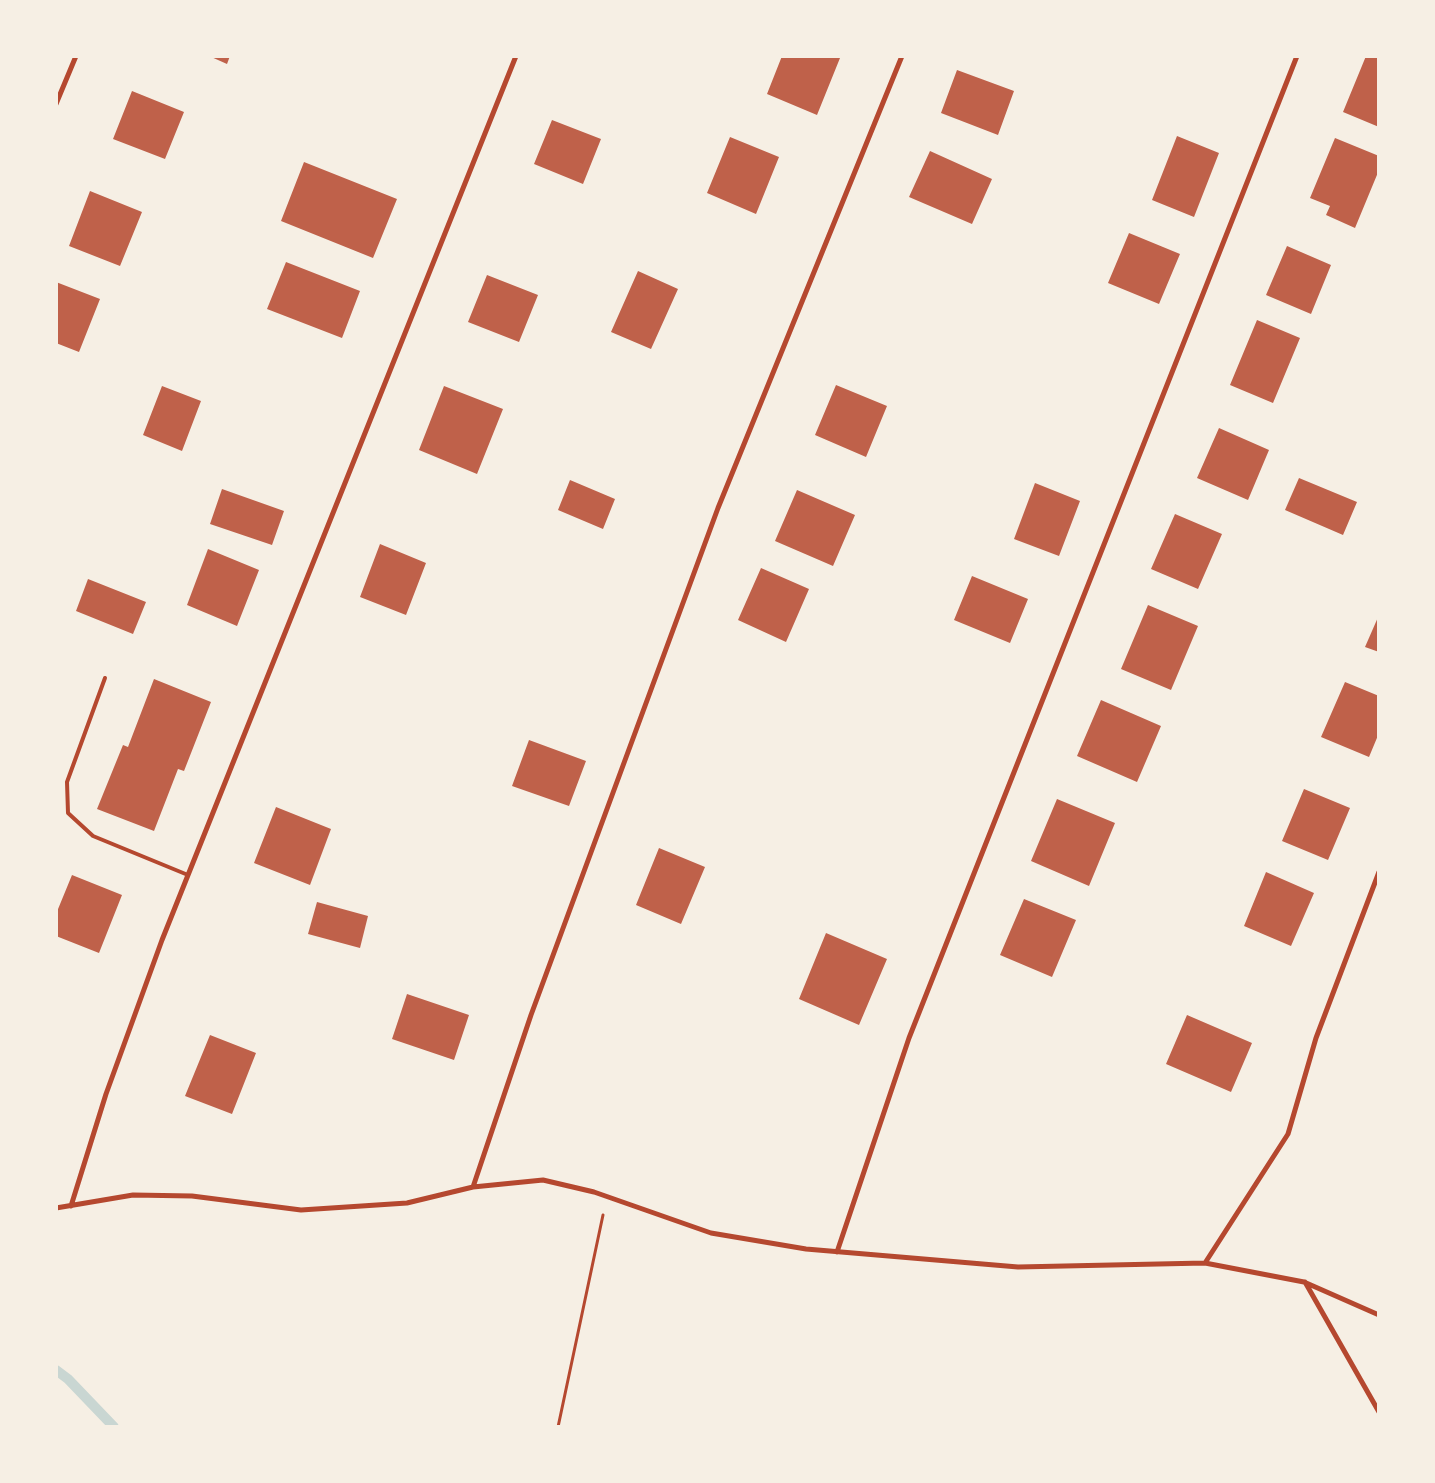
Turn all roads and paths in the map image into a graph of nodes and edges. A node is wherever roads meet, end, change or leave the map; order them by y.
1 (76, 56) edge
2 (516, 56) edge
3 (902, 56) edge
4 (1297, 56) edge
5 (56, 104) edge
6 (105, 678) dead end
7 (1379, 872) edge
8 (188, 875) junction
9 (473, 1187) junction
10 (607, 1196) junction
11 (71, 1206) junction
12 (56, 1208) edge
13 (837, 1252) junction
14 (1205, 1263) junction
15 (1304, 1282) junction
16 (1379, 1315) edge
17 (1379, 1412) edge
18 (558, 1427) edge

1 - 5 street
2 - 8 street
3 - 9 street
4 - 13 street
6 - 8 lane
7 - 14 street
8 - 11 street
9 - 10 street
9 - 11 street
10 - 13 street
10 - 18 path
11 - 12 street
13 - 14 street
14 - 15 street
15 - 16 street
15 - 17 street

